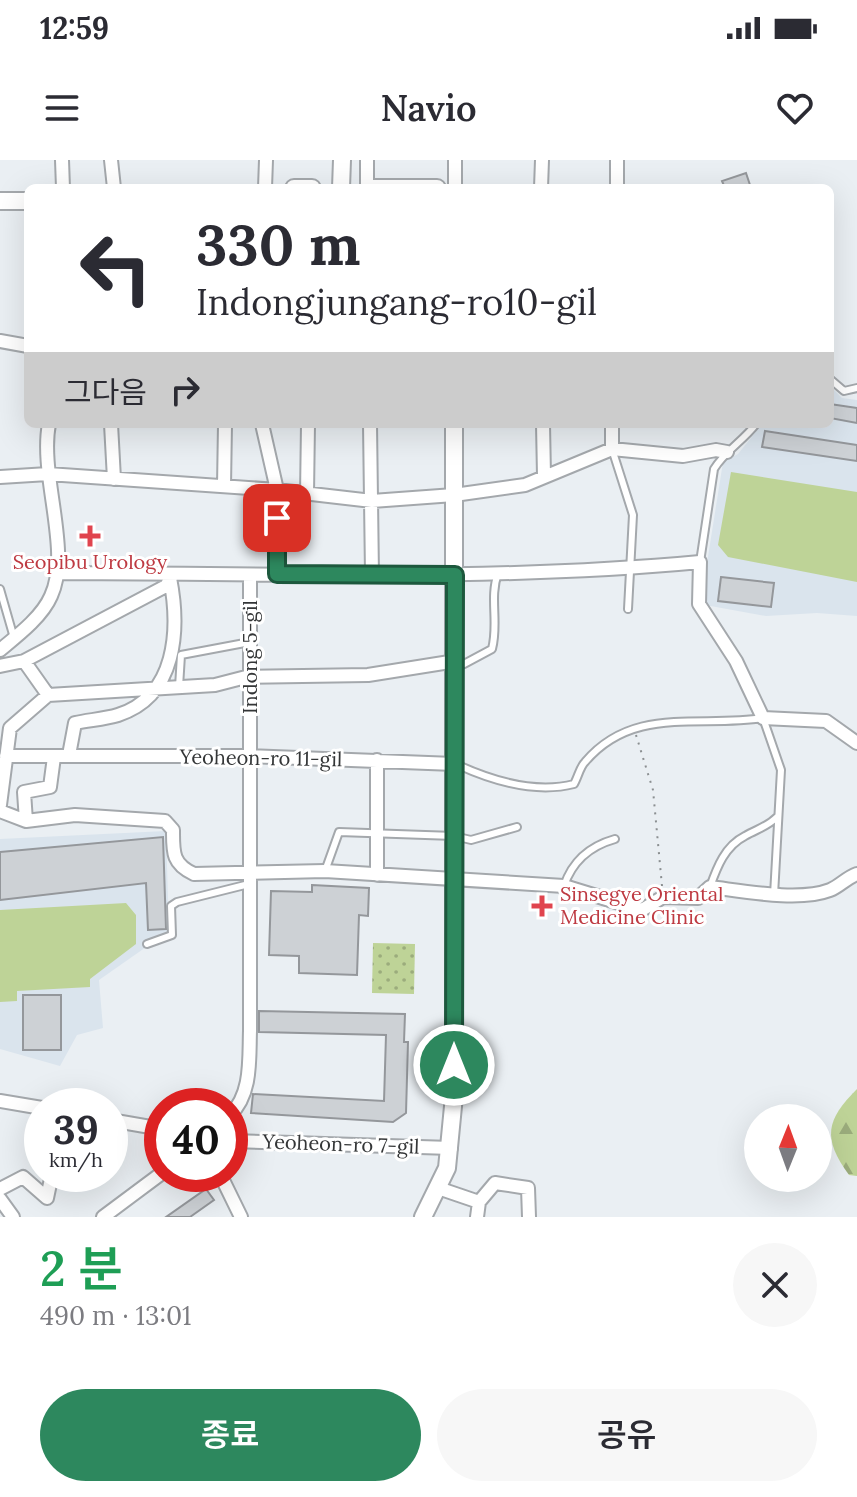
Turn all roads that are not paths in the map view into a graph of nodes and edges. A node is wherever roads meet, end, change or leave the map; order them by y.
1 (62, 160) edge
2 (111, 160) edge
3 (266, 160) edge
4 (342, 160) edge
5 (367, 160) edge
6 (455, 160) edge
7 (542, 160) edge
8 (617, 160) edge
9 (63, 184) edge
10 (114, 184) edge
11 (265, 184) edge
12 (341, 184) edge
13 (368, 184) edge
14 (455, 184) edge
15 (541, 184) edge
16 (617, 184) edge
17 (0, 193) edge
18 (24, 193) edge
19 (0, 201) edge
20 (24, 201) edge
21 (0, 341) edge
22 (24, 345) edge
23 (834, 382) edge
24 (857, 388) edge
25 (48, 428) edge
26 (111, 428) edge
27 (225, 428) edge
28 (263, 428) edge
29 (308, 428) edge
30 (370, 428) edge
31 (451, 428) edge
32 (543, 428) edge
33 (612, 428) edge
34 (753, 428) edge
35 (612, 449) junction
36 (727, 452) junction
37 (48, 474) junction
38 (544, 476) junction
39 (0, 477) edge
40 (114, 479) junction
41 (224, 486) junction
42 (277, 490) junction
43 (307, 494) junction
44 (454, 495) junction
45 (372, 501) junction
46 (700, 562) junction
47 (631, 569) junction
48 (56, 573) junction
49 (498, 573) junction
50 (277, 574) junction
51 (250, 575) junction
52 (372, 575) junction
53 (455, 575) junction
54 (171, 576) junction
55 (0, 589) edge
56 (628, 609) dead end
57 (14, 638) junction
58 (250, 642) junction
59 (0, 650) edge
60 (24, 661) junction
61 (456, 661) junction
62 (0, 666) edge
63 (250, 677) junction
64 (179, 687) junction
65 (159, 688) junction
66 (48, 695) junction
67 (763, 718) junction
68 (857, 743) edge
69 (69, 755) junction
70 (6, 756) junction
71 (250, 756) junction
72 (54, 757) junction
73 (377, 760) junction
74 (454, 764) junction
75 (0, 808) edge
76 (777, 817) junction
77 (26, 821) junction
78 (517, 827) dead end
79 (377, 833) junction
80 (454, 836) junction
81 (615, 839) dead end
82 (325, 871) junction
83 (857, 874) edge
84 (377, 875) junction
85 (252, 878) junction
86 (453, 881) junction
87 (564, 886) junction
88 (710, 887) junction
89 (774, 895) junction
90 (147, 944) dead end
91 (245, 1088) edge
92 (0, 1101) edge
93 (24, 1105) edge
94 (248, 1142) edge
95 (451, 1148) junction
96 (24, 1178) edge
97 (144, 1186) edge
98 (438, 1188) junction
99 (0, 1189) edge
100 (229, 1192) edge
101 (0, 1199) edge
102 (479, 1202) junction
103 (13, 1217) edge
104 (103, 1217) edge
105 (241, 1217) edge
106 (423, 1217) edge
107 (477, 1217) edge
108 (529, 1217) edge

1 - 9 street
2 - 10 street
3 - 11 street
4 - 12 street
5 - 13 street
6 - 14 street
7 - 15 street
8 - 16 street
17 - 18 street
19 - 20 street
21 - 22 street
23 - 24 lane
25 - 37 street
26 - 40 street
27 - 41 street
28 - 42 street
29 - 43 street
30 - 45 street
31 - 44 street
32 - 38 street
33 - 35 street
34 - 36 lane
35 - 36 street
35 - 38 street
35 - 47 lane
36 - 46 lane
37 - 39 street
37 - 40 street
37 - 48 street
38 - 44 street
40 - 41 street
41 - 42 street
42 - 43 street
42 - 50 street
43 - 45 street
44 - 45 street
44 - 53 street
45 - 52 street
46 - 47 street
46 - 67 street
47 - 49 street
47 - 56 lane
48 - 54 street
48 - 57 street
49 - 53 street
49 - 61 lane
50 - 51 street
50 - 52 street
51 - 54 street
51 - 58 street, Indong 5-gil
52 - 53 street
53 - 61 street
54 - 60 street
54 - 65 street
55 - 57 lane
57 - 59 street
58 - 63 street, Indong 5-gil
58 - 64 lane
60 - 62 street
60 - 66 street
61 - 63 street
61 - 74 street
63 - 64 street
63 - 71 street, Indong 5-gil
64 - 65 street
65 - 66 street
65 - 69 street
66 - 70 street
67 - 68 street
67 - 74 lane
67 - 76 lane
69 - 71 street, Yeoheon-ro 11-gil
69 - 72 street, Yeoheon-ro 11-gil
70 - 72 street, Yeoheon-ro 11-gil
70 - 75 street
71 - 73 street, Yeoheon-ro 11-gil
71 - 85 street, Indong 5-gil
72 - 77 street
73 - 74 street, Yeoheon-ro 11-gil
73 - 79 street
74 - 80 street
75 - 77 street
76 - 88 lane
76 - 89 lane
77 - 85 street
78 - 80 lane
79 - 80 lane
79 - 82 lane
79 - 84 street
80 - 86 street
81 - 87 lane
82 - 84 street
82 - 85 street
83 - 89 street
84 - 86 street
85 - 90 lane
85 - 91 street, Indong 5-gil
86 - 87 street
86 - 95 street
87 - 88 street
88 - 89 street
92 - 93 street
94 - 95 street, Yeoheon-ro 7-gil
95 - 98 street
96 - 99 street
97 - 104 street
98 - 102 street
98 - 106 street
100 - 105 street
101 - 103 street
102 - 107 street
102 - 108 street

